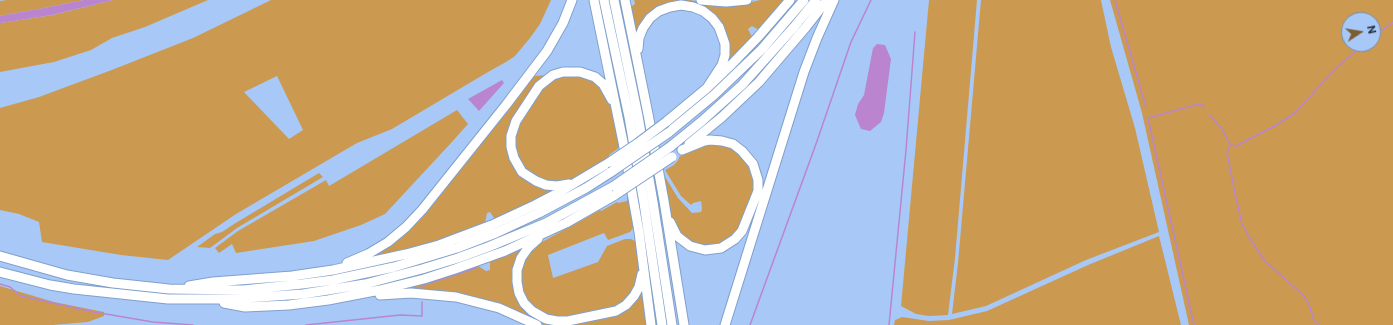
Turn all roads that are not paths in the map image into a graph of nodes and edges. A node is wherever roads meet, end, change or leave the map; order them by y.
1 (572, 0) edge
2 (594, 0) edge
3 (604, 0) edge
4 (614, 0) edge
5 (625, 0) edge
6 (702, 0) edge
7 (747, 0) edge
8 (790, 0) edge
9 (804, 0) edge
10 (816, 0) edge
11 (827, 0) edge
12 (834, 0) edge
13 (639, 66) junction
14 (707, 88) junction
15 (617, 110) junction
16 (682, 150) junction
17 (574, 183) junction
18 (664, 201) junction
19 (545, 233) junction
20 (0, 256) edge
21 (643, 265) junction
22 (334, 270) junction
23 (0, 272) edge
24 (169, 289) junction
25 (339, 298) junction
26 (204, 300) junction
27 (537, 325) edge
28 (651, 325) edge
29 (662, 325) edge
30 (672, 325) edge
31 (684, 325) edge
32 (725, 325) edge

1 - 22 highway
2 - 15 highway
3 - 29 highway
4 - 30 highway
5 - 13 highway
6 - 7 highway
8 - 14 highway
9 - 24 highway, bridge
10 - 26 highway, bridge
11 - 16 highway
12 - 32 highway
13 - 14 highway
13 - 18 highway
14 - 17 highway, bridge
15 - 17 highway
15 - 21 highway
16 - 18 highway
16 - 19 highway, bridge
17 - 22 highway
18 - 31 highway
19 - 21 highway
19 - 25 highway
20 - 24 highway
21 - 28 highway
22 - 24 highway
23 - 26 highway
25 - 26 highway
25 - 27 highway

